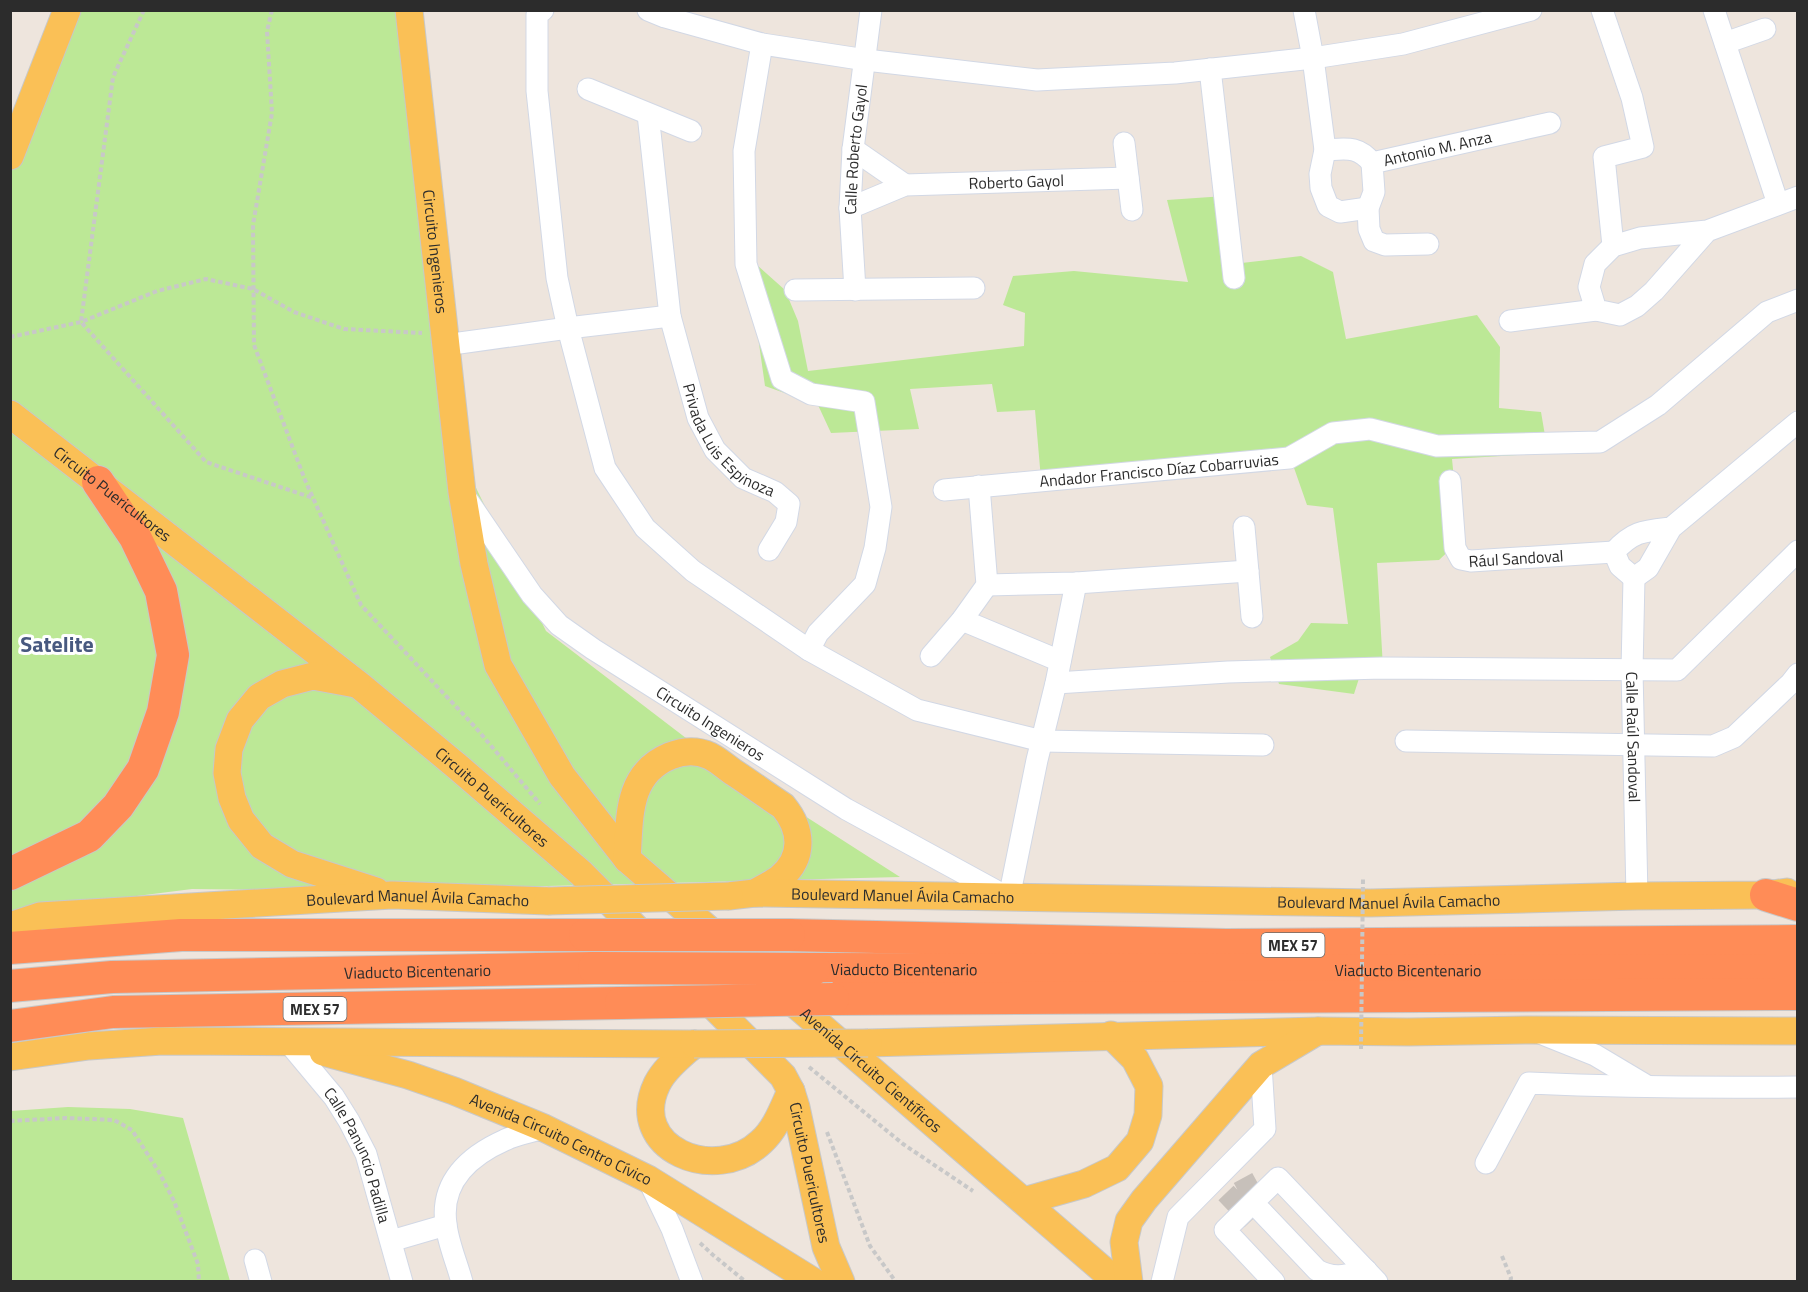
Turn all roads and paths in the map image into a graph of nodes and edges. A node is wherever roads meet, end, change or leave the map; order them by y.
1 (67, 10) edge
2 (144, 10) edge
3 (272, 10) edge
4 (409, 10) edge
5 (543, 10) edge
6 (648, 10) edge
7 (871, 10) edge
8 (1304, 10) edge
9 (1531, 10) edge
10 (1602, 10) edge
11 (1714, 10) edge
12 (1765, 29) dead end
13 (1725, 43) junction
14 (762, 44) junction
15 (1313, 58) junction
16 (866, 60) junction
17 (1210, 69) junction
18 (588, 89) dead end
19 (648, 114) junction
20 (1550, 123) dead end
21 (691, 131) dead end
22 (1124, 143) dead end
23 (853, 150) junction
24 (1325, 150) junction
25 (10, 156) edge
26 (1372, 163) junction
27 (1128, 178) junction
28 (905, 185) junction
29 (1788, 200) edge
30 (850, 208) junction
31 (1368, 208) junction
32 (1132, 210) dead end
33 (1707, 231) junction
34 (1428, 244) dead end
35 (1613, 246) junction
36 (1234, 278) dead end
37 (974, 288) dead end
38 (253, 289) junction
39 (795, 290) dead end
40 (855, 290) junction
41 (1797, 300) edge
42 (1596, 310) junction
43 (670, 316) junction
44 (1510, 321) dead end
45 (81, 322) junction
46 (568, 328) junction
47 (10, 337) edge
48 (444, 340) junction
49 (12, 416) edge
50 (1797, 422) edge
51 (1450, 481) dead end
52 (98, 482) junction
53 (979, 486) junction
54 (944, 490) dead end
55 (462, 492) junction
56 (313, 498) junction
57 (1244, 527) dead end
58 (1671, 528) junction
59 (769, 550) dead end
60 (1797, 551) edge
61 (1614, 552) junction
62 (1248, 571) junction
63 (1634, 578) junction
64 (1076, 583) junction
65 (987, 585) junction
66 (1252, 618) dead end
67 (962, 620) junction
68 (808, 650) junction
69 (931, 656) dead end
70 (1060, 661) junction
71 (1632, 670) junction
72 (1797, 674) edge
73 (1056, 683) junction
74 (359, 685) junction
75 (1042, 741) junction
76 (1406, 741) dead end
77 (1263, 745) dead end
78 (1634, 746) junction
79 (543, 808) dead end
80 (627, 859) junction
81 (10, 874) edge
82 (1363, 879) dead end
83 (1797, 890) edge
84 (392, 895) junction
85 (742, 895) junction
86 (1766, 895) junction
87 (1637, 896) junction
88 (1009, 898) junction
89 (1797, 905) edge
90 (10, 926) edge
91 (1797, 941) edge
92 (10, 948) edge
93 (1797, 970) edge
94 (10, 986) edge
95 (1797, 994) edge
96 (10, 1026) edge
97 (1319, 1030) junction
98 (1531, 1030) junction
99 (1797, 1031) edge
100 (1111, 1035) junction
101 (288, 1042) junction
102 (694, 1044) junction
103 (1361, 1049) dead end
104 (10, 1057) edge
105 (801, 1060) dead end
106 (1261, 1065) junction
107 (810, 1068) junction
108 (802, 1085) junction
109 (1647, 1086) junction
110 (1795, 1090) edge
111 (10, 1121) edge
112 (824, 1124) dead end
113 (544, 1128) junction
114 (1486, 1163) dead end
115 (648, 1179) junction
116 (981, 1196) dead end
117 (1024, 1201) junction
118 (446, 1225) junction
119 (672, 1229) junction
120 (391, 1241) junction
121 (1502, 1256) dead end
122 (255, 1260) dead end
123 (1372, 1276) edge
124 (199, 1281) edge
125 (261, 1281) edge
126 (402, 1281) edge
127 (462, 1281) edge
128 (692, 1281) edge
129 (746, 1281) edge
130 (814, 1281) edge
131 (841, 1281) edge
132 (896, 1281) edge
133 (1117, 1281) edge
134 (1129, 1281) edge
135 (1162, 1281) edge
136 (1274, 1281) edge
137 (1308, 1281) edge
138 (1510, 1281) edge

1 - 25 main road
2 - 45 path
3 - 38 path
4 - 48 main road, Circuito Ingenieros
5 - 46 street
6 - 14 street
7 - 16 street, Calle Roberto Gayol
8 - 15 street
9 - 15 street
10 - 35 street
11 - 13 street
12 - 13 street
13 - 29 street
14 - 16 street
14 - 68 street
15 - 17 street
15 - 24 street
16 - 17 street
16 - 23 street, Calle Roberto Gayol
17 - 36 street
18 - 19 street
19 - 21 street
19 - 43 street, Privada Luis Espinoza
20 - 26 street, Antonio M. Anza
22 - 27 street
23 - 28 street
23 - 30 street, Calle Roberto Gayol
24 - 26 street
24 - 31 street
26 - 31 street, Antonio M. Anza
27 - 28 street, Roberto Gayol
27 - 32 street
28 - 30 street, Roberto Gayol
29 - 33 street
30 - 40 street, Calle Roberto Gayol
31 - 34 street, Antonio M. Anza
33 - 35 street
33 - 42 street
35 - 42 street
37 - 40 street
38 - 45 path
38 - 48 path
38 - 56 path
39 - 40 street
41 - 53 street, Andador Francisco Díaz Cobarruvias
42 - 44 street
43 - 46 street
43 - 59 street, Privada Luis Espinoza
45 - 47 path
45 - 56 path
46 - 48 street
46 - 68 street
48 - 55 main road, Circuito Ingenieros
49 - 52 main road, Circuito Puericultores
50 - 58 street
51 - 61 street, Rául Sandoval
52 - 74 main road, Circuito Puericultores
52 - 81 highway
53 - 54 street, Andador Francisco Díaz Cobarruvias
53 - 65 street
55 - 80 main road, Circuito Ingenieros
55 - 88 street, Circuito Ingenieros
56 - 79 path
57 - 62 street
58 - 61 street
58 - 63 street
60 - 71 street
61 - 63 street
62 - 64 street
62 - 66 street
63 - 71 street, Calle Raúl Sandoval
64 - 65 street
64 - 70 street
65 - 67 street
67 - 69 street
67 - 70 street
68 - 75 street
70 - 73 street
71 - 73 street
71 - 78 street, Calle Raúl Sandoval
72 - 78 street
73 - 75 street
74 - 84 main road
74 - 108 main road, Circuito Puericultores
75 - 77 street
75 - 88 street
76 - 78 street
78 - 87 street, Calle Raúl Sandoval
80 - 85 main road
80 - 117 main road, Avenida Circuito Científicos
82 - 103 path, bridge
83 - 86 main road, Boulevard Manuel Ávila Camacho
84 - 85 main road, Boulevard Manuel Ávila Camacho, bridge
84 - 90 main road, Boulevard Manuel Ávila Camacho
85 - 88 main road, Boulevard Manuel Ávila Camacho
86 - 87 main road, Boulevard Manuel Ávila Camacho
86 - 89 highway
87 - 88 main road, Boulevard Manuel Ávila Camacho
91 - 92 highway, Boulevard Manuel Ávila Camacho / MEX 57, bridge
93 - 94 highway, Viaducto Bicentenario, bridge
95 - 96 highway, MEX 57, bridge
97 - 98 main road
97 - 100 main road
97 - 106 main road
98 - 99 main road
98 - 109 street
100 - 102 main road, bridge
100 - 117 main road
101 - 102 main road
101 - 104 main road
101 - 113 main road, Avenida Circuito Centro Cívico
101 - 120 street, Calle Panuncio Padilla
102 - 108 main road
105 - 107 path
106 - 134 main road
106 - 135 street
107 - 108 path
107 - 116 path
108 - 131 main road, Circuito Puericultores
109 - 110 street
109 - 114 street
111 - 124 path
112 - 132 path
113 - 115 main road, Avenida Circuito Centro Cívico
113 - 118 street
115 - 119 street
115 - 130 main road, Avenida Circuito Centro Cívico
117 - 133 main road, Avenida Circuito Científicos
118 - 120 street
118 - 127 street
119 - 128 street
119 - 129 path
120 - 126 street, Calle Panuncio Padilla
121 - 138 path
122 - 125 street
123 - 136 street
123 - 137 street

